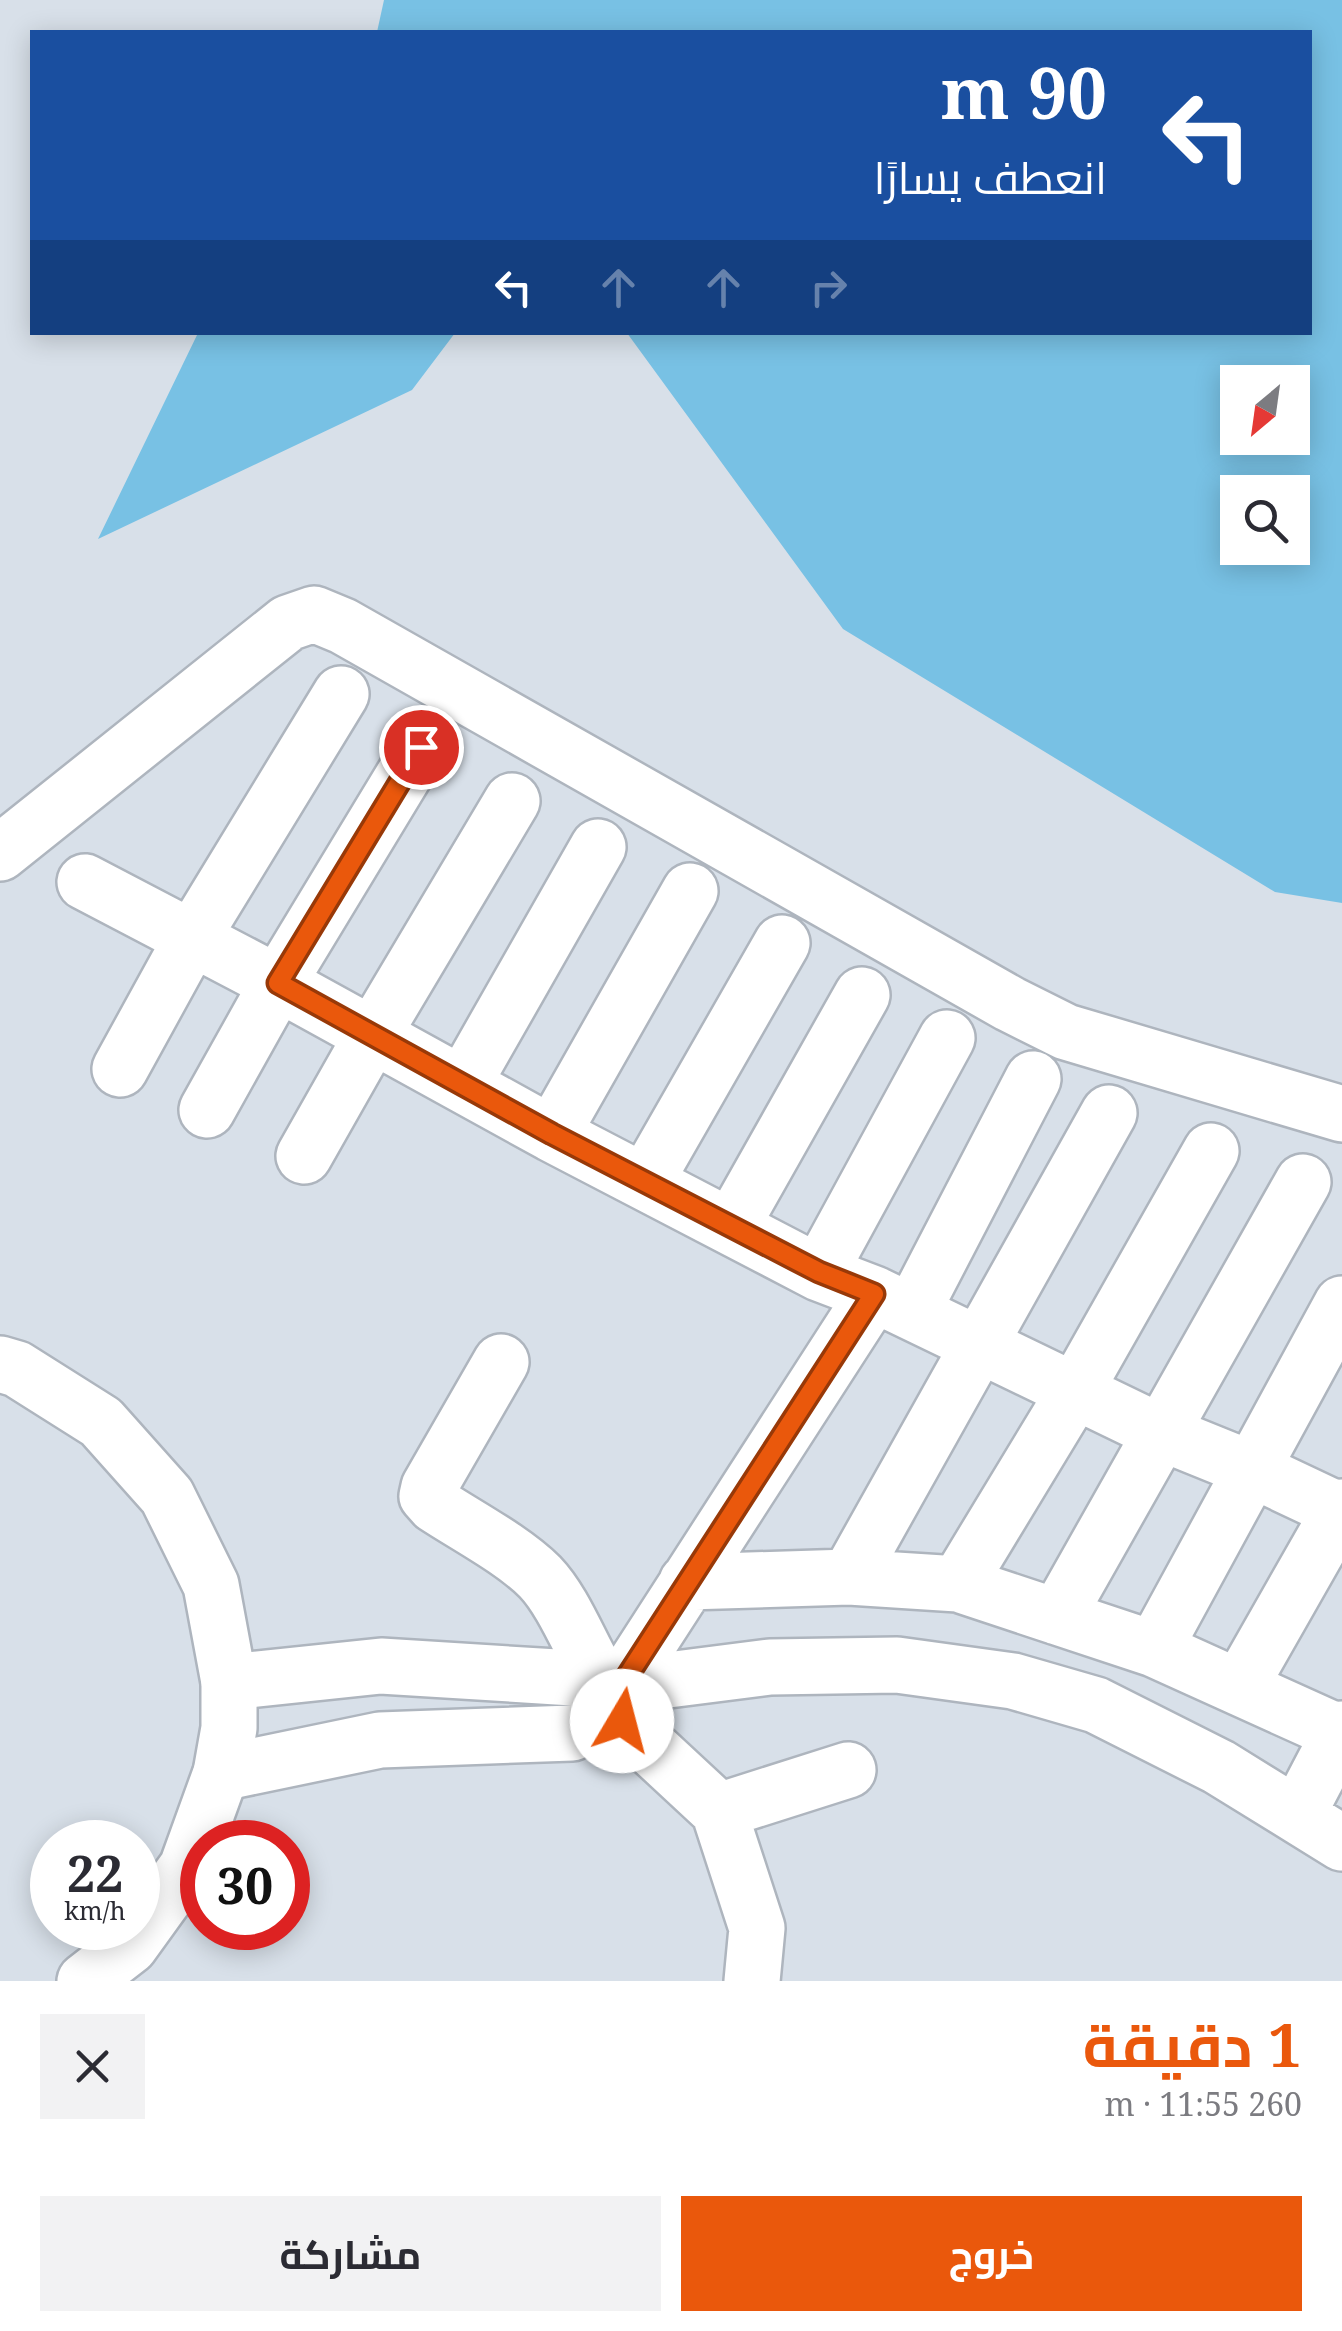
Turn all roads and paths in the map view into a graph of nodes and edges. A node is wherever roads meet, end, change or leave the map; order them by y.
1 (340, 694) dead end
2 (421, 747) dead end
3 (512, 801) dead end
4 (598, 847) dead end
5 (0, 853) edge
6 (86, 882) dead end
7 (690, 891) dead end
8 (192, 938) junction
9 (782, 944) dead end
10 (278, 983) junction
11 (862, 995) dead end
12 (372, 1036) junction
13 (947, 1038) dead end
14 (120, 1069) dead end
15 (1033, 1079) dead end
16 (463, 1084) junction
17 (207, 1110) dead end
18 (1109, 1113) dead end
19 (1342, 1114) edge
20 (552, 1134) junction
21 (1211, 1151) dead end
22 (304, 1156) dead end
23 (645, 1182) junction
24 (1303, 1182) dead end
25 (731, 1227) junction
26 (819, 1272) junction
27 (893, 1303) junction
28 (1342, 1304) edge
29 (978, 1344) junction
30 (501, 1362) dead end
31 (0, 1364) edge
32 (1075, 1391) junction
33 (1162, 1432) junction
34 (1251, 1469) junction
35 (1341, 1510) edge
36 (849, 1577) junction
37 (688, 1582) junction
38 (958, 1584) junction
39 (1057, 1617) junction
40 (1137, 1643) junction
41 (381, 1666) junction
42 (229, 1682) junction
43 (1240, 1686) junction
44 (597, 1698) junction
45 (1096, 1705) junction
46 (1341, 1732) edge
47 (380, 1740) junction
48 (848, 1770) dead end
49 (222, 1774) junction
50 (719, 1811) junction
51 (1319, 1829) edge
52 (85, 1981) edge
53 (752, 1981) edge

1 - 8 street
2 - 10 street
3 - 12 street
4 - 16 street
5 - 19 street
6 - 8 street
7 - 20 street
8 - 10 street
8 - 14 street
9 - 23 street
10 - 12 street
10 - 17 street
11 - 25 street
12 - 16 street
12 - 22 street
13 - 26 street
15 - 27 street
16 - 20 street
18 - 29 street
20 - 23 street
21 - 32 street
23 - 25 street
24 - 33 street
25 - 26 street
26 - 27 street
27 - 29 street
27 - 37 street
28 - 34 street
29 - 32 street
29 - 36 street
30 - 44 street
31 - 42 street
32 - 33 street
32 - 38 street
33 - 34 street
33 - 39 street
34 - 35 street
34 - 40 street
35 - 43 street
36 - 37 street
36 - 38 street
37 - 44 street
38 - 39 street
39 - 40 street
40 - 43 street
40 - 45 street
41 - 42 street
41 - 44 street
41 - 47 street
42 - 49 street
43 - 46 street
44 - 45 street
44 - 47 street
44 - 50 street
45 - 51 street
46 - 51 street
47 - 49 street
48 - 50 street
49 - 52 street
50 - 53 street

